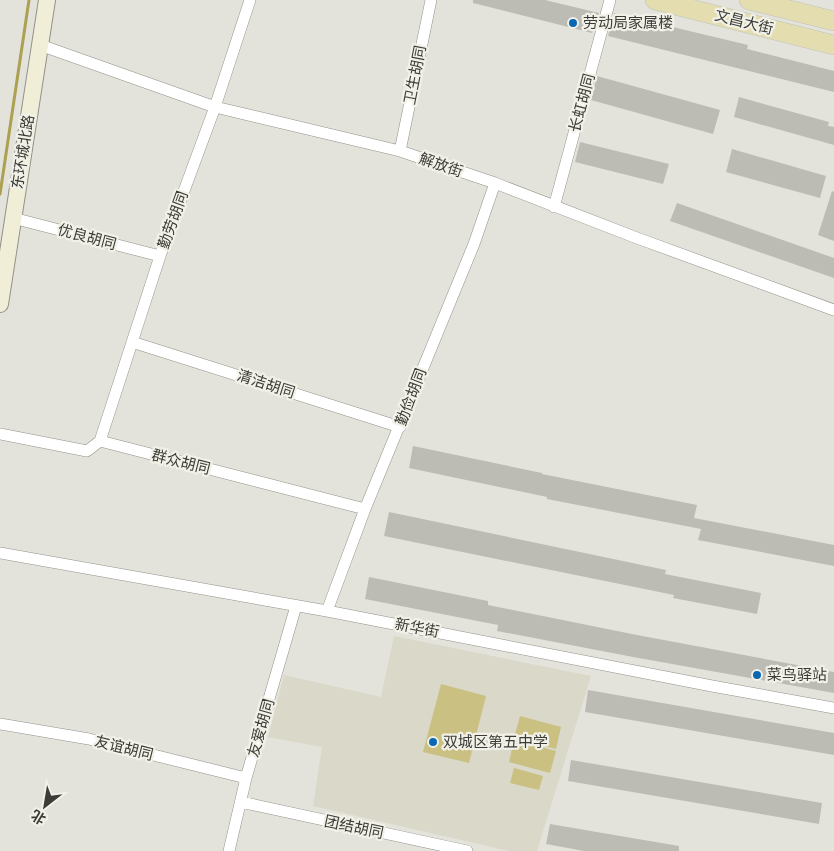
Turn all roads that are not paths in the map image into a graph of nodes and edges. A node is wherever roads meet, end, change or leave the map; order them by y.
1 (47, 0) edge
2 (250, 0) edge
3 (431, 0) edge
4 (610, 0) edge
5 (655, 0) edge
6 (749, 0) edge
7 (834, 22) edge
8 (40, 44) junction
9 (834, 45) edge
10 (215, 107) junction
11 (400, 151) junction
12 (494, 183) junction
13 (554, 207) junction
14 (13, 218) junction
15 (160, 256) junction
16 (2, 273) edge
17 (0, 304) edge
18 (834, 310) edge
19 (132, 342) junction
20 (400, 427) junction
21 (0, 434) edge
22 (100, 441) junction
23 (365, 509) junction
24 (0, 553) edge
25 (296, 606) junction
26 (327, 611) junction
27 (834, 708) edge
28 (0, 724) edge
29 (246, 778) junction
30 (241, 802) junction
31 (229, 851) edge
32 (467, 851) edge

1 - 8 main road, 东环城北路
2 - 10 street, 勤劳胡同
3 - 11 street, 卫生胡同
4 - 13 street, 长虹胡同
5 - 9 main road, 文昌大街
6 - 7 main road, 文昌大街
8 - 10 street, 解放街
8 - 14 main road, 东环城北路
10 - 11 street, 解放街
10 - 15 street, 勤劳胡同
11 - 12 street, 解放街
12 - 13 street, 解放街
12 - 20 street, 勤俭胡同
13 - 18 street, 解放街
14 - 15 street, 优良胡同
14 - 16 main road, 东环城北路
15 - 19 street, 勤劳胡同
16 - 17 main road, 东环城北路
19 - 20 street, 清洁胡同
19 - 22 street, 勤劳胡同
20 - 23 street, 勤俭胡同
21 - 22 street
22 - 23 street, 群众胡同
23 - 26 street, 勤俭胡同
24 - 25 street, 新华街
25 - 26 street, 新华街
25 - 29 street, 友爱胡同
26 - 27 street, 新华街
28 - 29 street, 友谊胡同
29 - 30 street, 友爱胡同
30 - 31 street, 友爱胡同
30 - 32 street, 团结胡同

